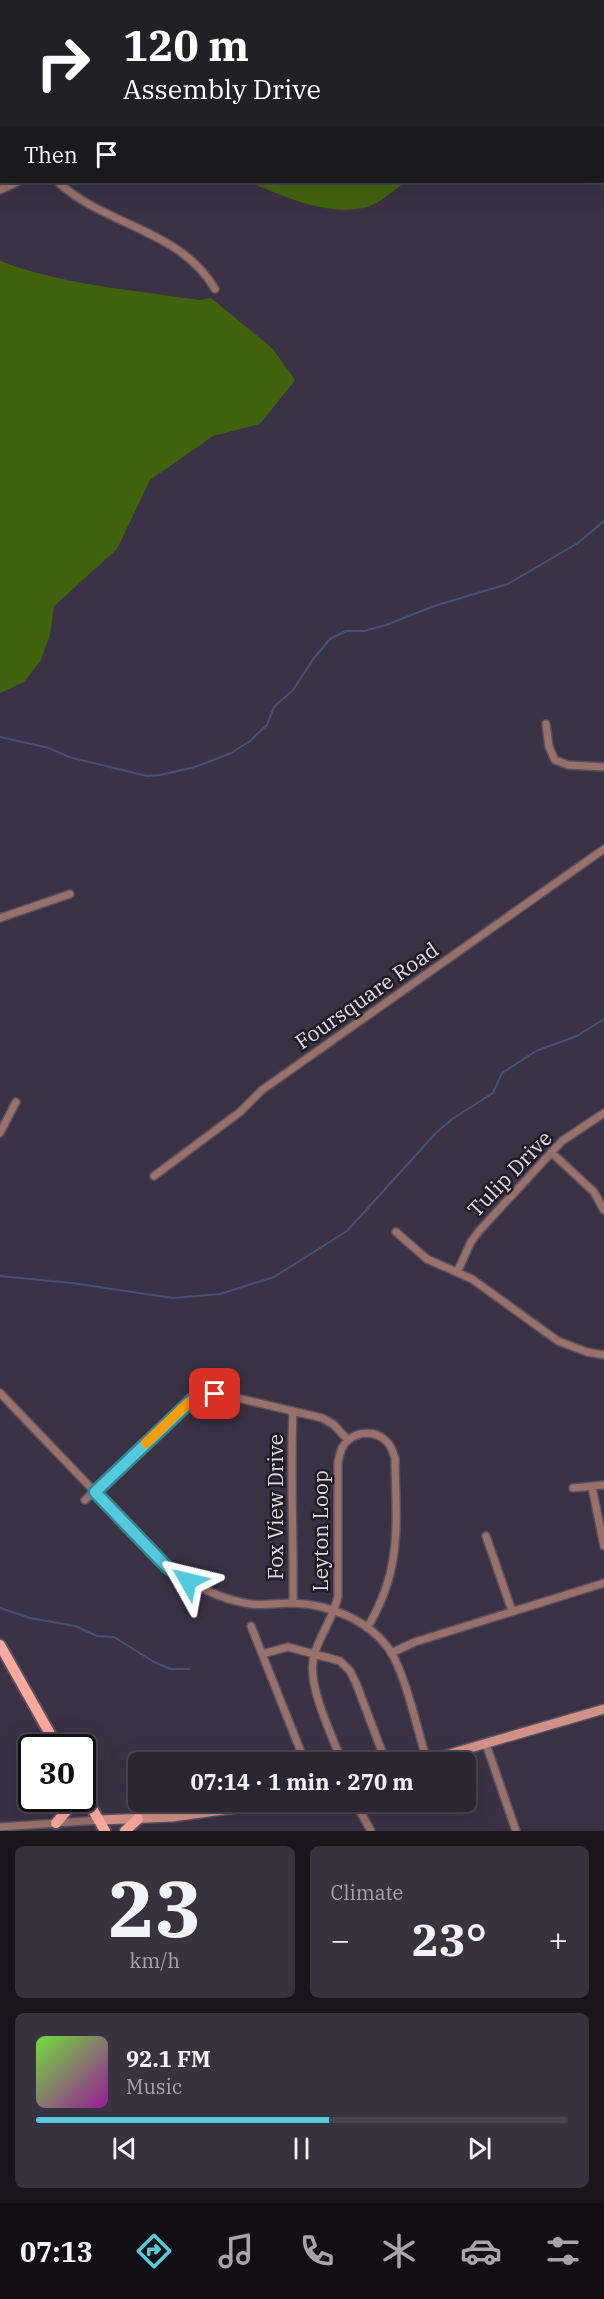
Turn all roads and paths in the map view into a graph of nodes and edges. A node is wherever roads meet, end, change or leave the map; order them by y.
1 (15, 183) edge
2 (59, 183) edge
3 (0, 190) edge
4 (215, 289) dead end
5 (546, 724) dead end
6 (604, 767) edge
7 (604, 849) edge
8 (70, 894) dead end
9 (0, 918) edge
10 (16, 1102) dead end
11 (604, 1113) edge
12 (0, 1133) edge
13 (551, 1152) junction
14 (154, 1176) dead end
15 (604, 1210) edge
16 (396, 1232) dead end
17 (457, 1272) junction
18 (604, 1355) edge
19 (0, 1393) edge
20 (293, 1411) junction
21 (348, 1440) junction
22 (604, 1485) edge
23 (592, 1487) junction
24 (573, 1488) dead end
25 (95, 1492) junction
26 (85, 1500) dead end
27 (486, 1536) dead end
28 (604, 1546) edge
29 (604, 1583) edge
30 (293, 1603) junction
31 (336, 1610) junction
32 (512, 1611) junction
33 (251, 1626) dead end
34 (367, 1628) junction
35 (0, 1645) edge
36 (314, 1653) junction
37 (391, 1653) junction
38 (262, 1654) junction
39 (604, 1709) edge
40 (50, 1734) edge
41 (486, 1744) junction
42 (301, 1752) edge
43 (338, 1752) edge
44 (382, 1752) edge
45 (422, 1752) edge
46 (459, 1752) edge
47 (66, 1812) edge
48 (94, 1812) edge
49 (210, 1812) edge
50 (361, 1812) edge
51 (138, 1819) junction
52 (99, 1820) junction
53 (56, 1823) junction
54 (0, 1827) edge
55 (105, 1831) edge
56 (125, 1831) edge
57 (371, 1831) edge
58 (516, 1831) edge

1 - 3 street
2 - 4 street
5 - 6 street
7 - 14 street, Foursquare Road
8 - 9 street
10 - 12 street
11 - 13 street, Tulip Drive
13 - 15 street
13 - 17 street, Tulip Drive
16 - 17 street
17 - 18 street
19 - 25 street
20 - 21 street
20 - 25 street
20 - 30 street, Fox View Drive
21 - 31 street, Leyton Loop
21 - 34 street
22 - 23 street
23 - 24 street
23 - 28 street
25 - 26 street
25 - 30 street
27 - 32 street
29 - 32 street
30 - 31 street
31 - 34 street
31 - 36 street
32 - 37 street
33 - 38 street
34 - 37 street
35 - 40 main road
36 - 38 street
36 - 43 street
36 - 44 street
37 - 45 street
38 - 42 street
39 - 41 street
41 - 46 street
41 - 58 street
47 - 53 main road
48 - 52 main road
49 - 51 street
50 - 57 street
51 - 52 street
51 - 56 main road
52 - 53 street
52 - 55 main road
53 - 54 street

